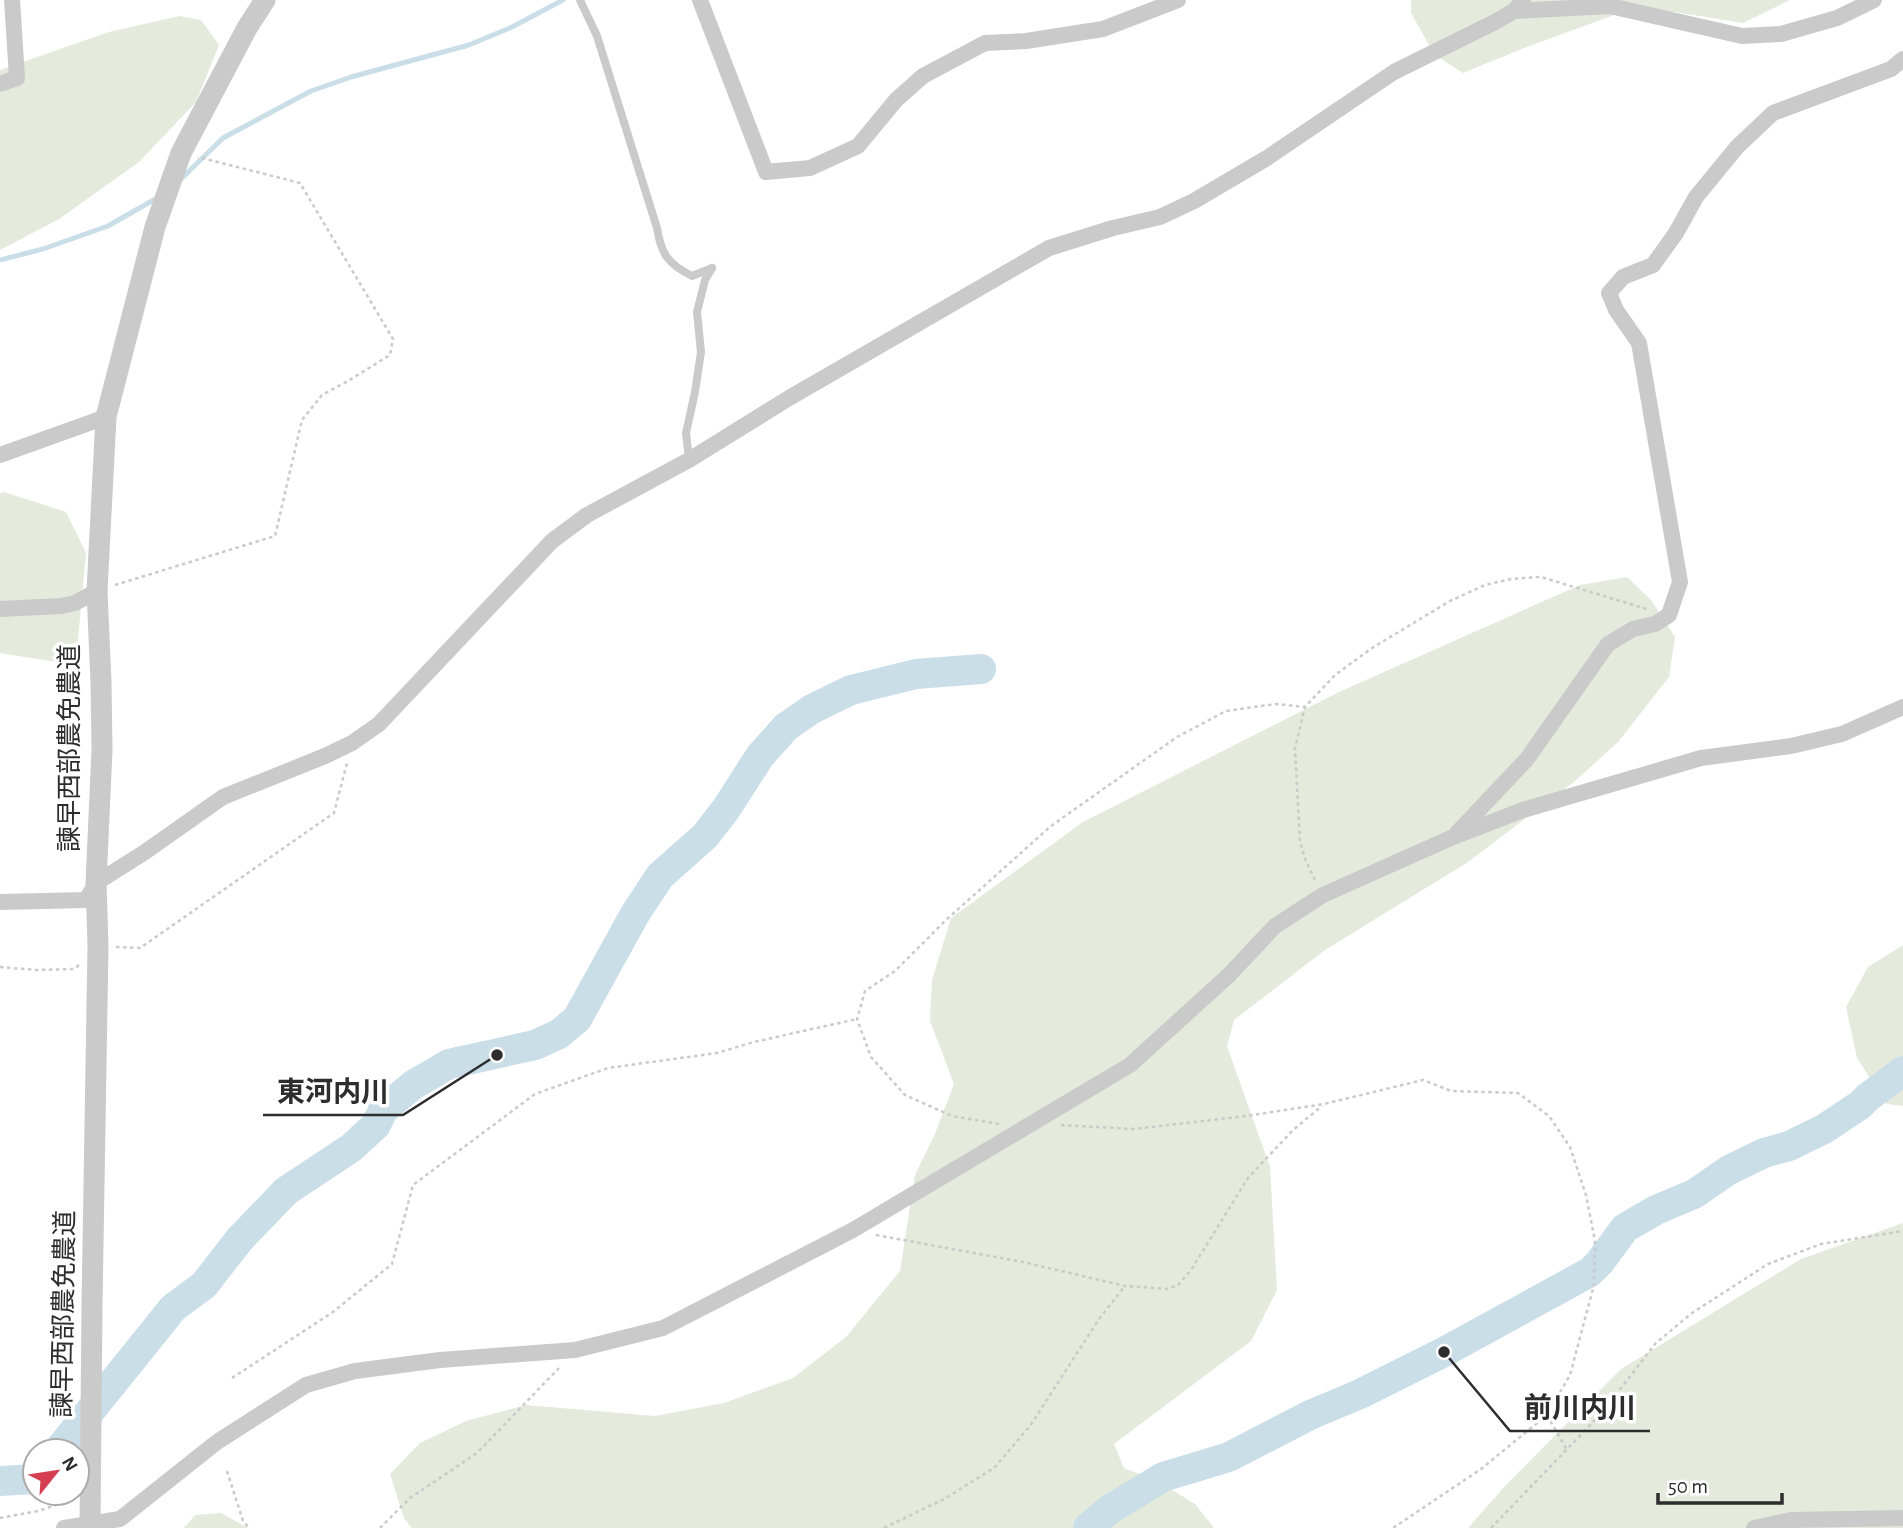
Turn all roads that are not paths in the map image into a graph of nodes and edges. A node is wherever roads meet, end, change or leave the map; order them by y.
1 (12, 0) edge
2 (265, 0) edge
3 (701, 0) edge
4 (1178, 0) edge
5 (1874, 0) edge
6 (581, 1) edge
7 (1518, 5) edge
8 (1903, 59) edge
9 (0, 84) edge
10 (106, 417) junction
11 (0, 455) edge
12 (689, 460) junction
13 (97, 591) junction
14 (0, 609) edge
15 (1903, 707) edge
16 (1453, 837) junction
17 (96, 883) junction
18 (0, 902) edge
19 (1903, 1518) edge
20 (90, 1526) edge
21 (64, 1528) edge
22 (1754, 1528) edge

1 - 9 street
2 - 10 street, 諫早西部農免農道
3 - 4 street
5 - 7 street
6 - 12 lane
7 - 12 street
8 - 16 street
10 - 11 street
10 - 13 street, 諫早西部農免農道
12 - 17 street
13 - 14 street
13 - 17 street, 諫早西部農免農道
15 - 16 street
16 - 20 street
17 - 18 street
17 - 20 street, 諫早西部農免農道
19 - 22 street
20 - 21 street

